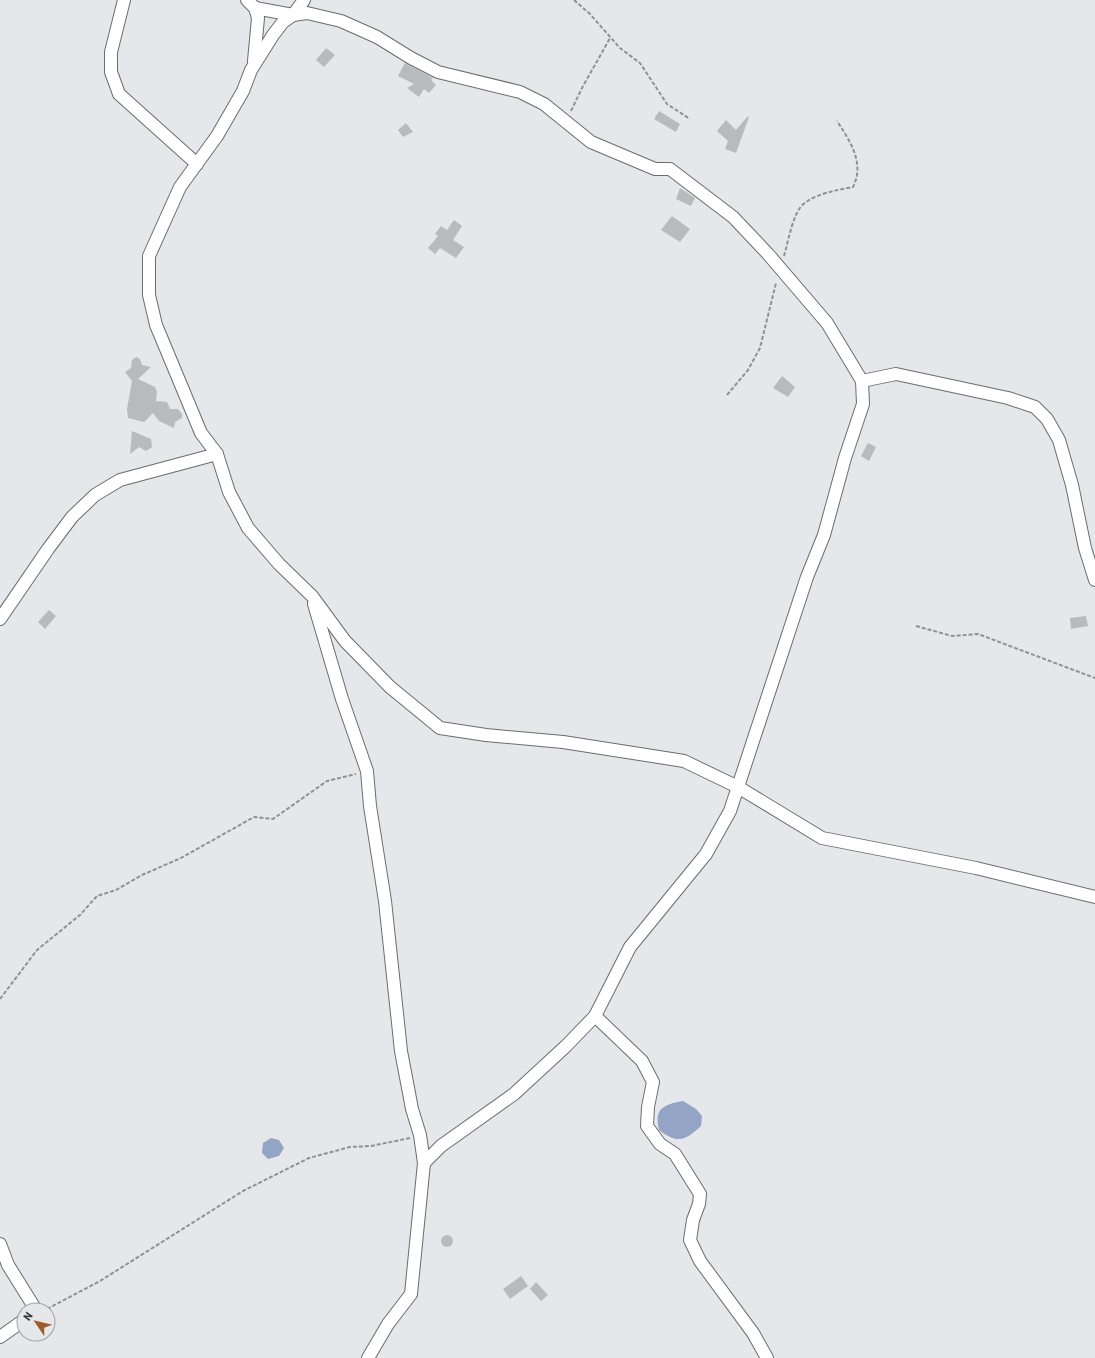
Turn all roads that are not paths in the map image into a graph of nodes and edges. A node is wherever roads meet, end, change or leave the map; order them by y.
1 (124, 0) edge
2 (304, 0) edge
3 (251, 4) edge
4 (292, 15) junction
5 (252, 70) junction
6 (197, 164) junction
7 (862, 380) junction
8 (217, 454) junction
9 (1095, 580) edge
10 (312, 596) junction
11 (0, 619) edge
12 (738, 787) junction
13 (1095, 897) edge
14 (595, 1016) junction
15 (424, 1163) junction
16 (0, 1244) edge
17 (4, 1263) edge
18 (31, 1302) edge
19 (16, 1326) edge
20 (0, 1337) edge
21 (368, 1358) edge
22 (767, 1358) edge

1 - 6 street
2 - 4 street
3 - 4 street
3 - 5 street
4 - 5 street
4 - 7 street
5 - 6 street
6 - 8 street
7 - 9 street
7 - 12 street
8 - 10 street
8 - 11 street
10 - 12 street
10 - 15 street
12 - 13 street
12 - 14 street
14 - 15 street
14 - 22 street
15 - 21 street
16 - 17 street
17 - 18 street
19 - 20 street

